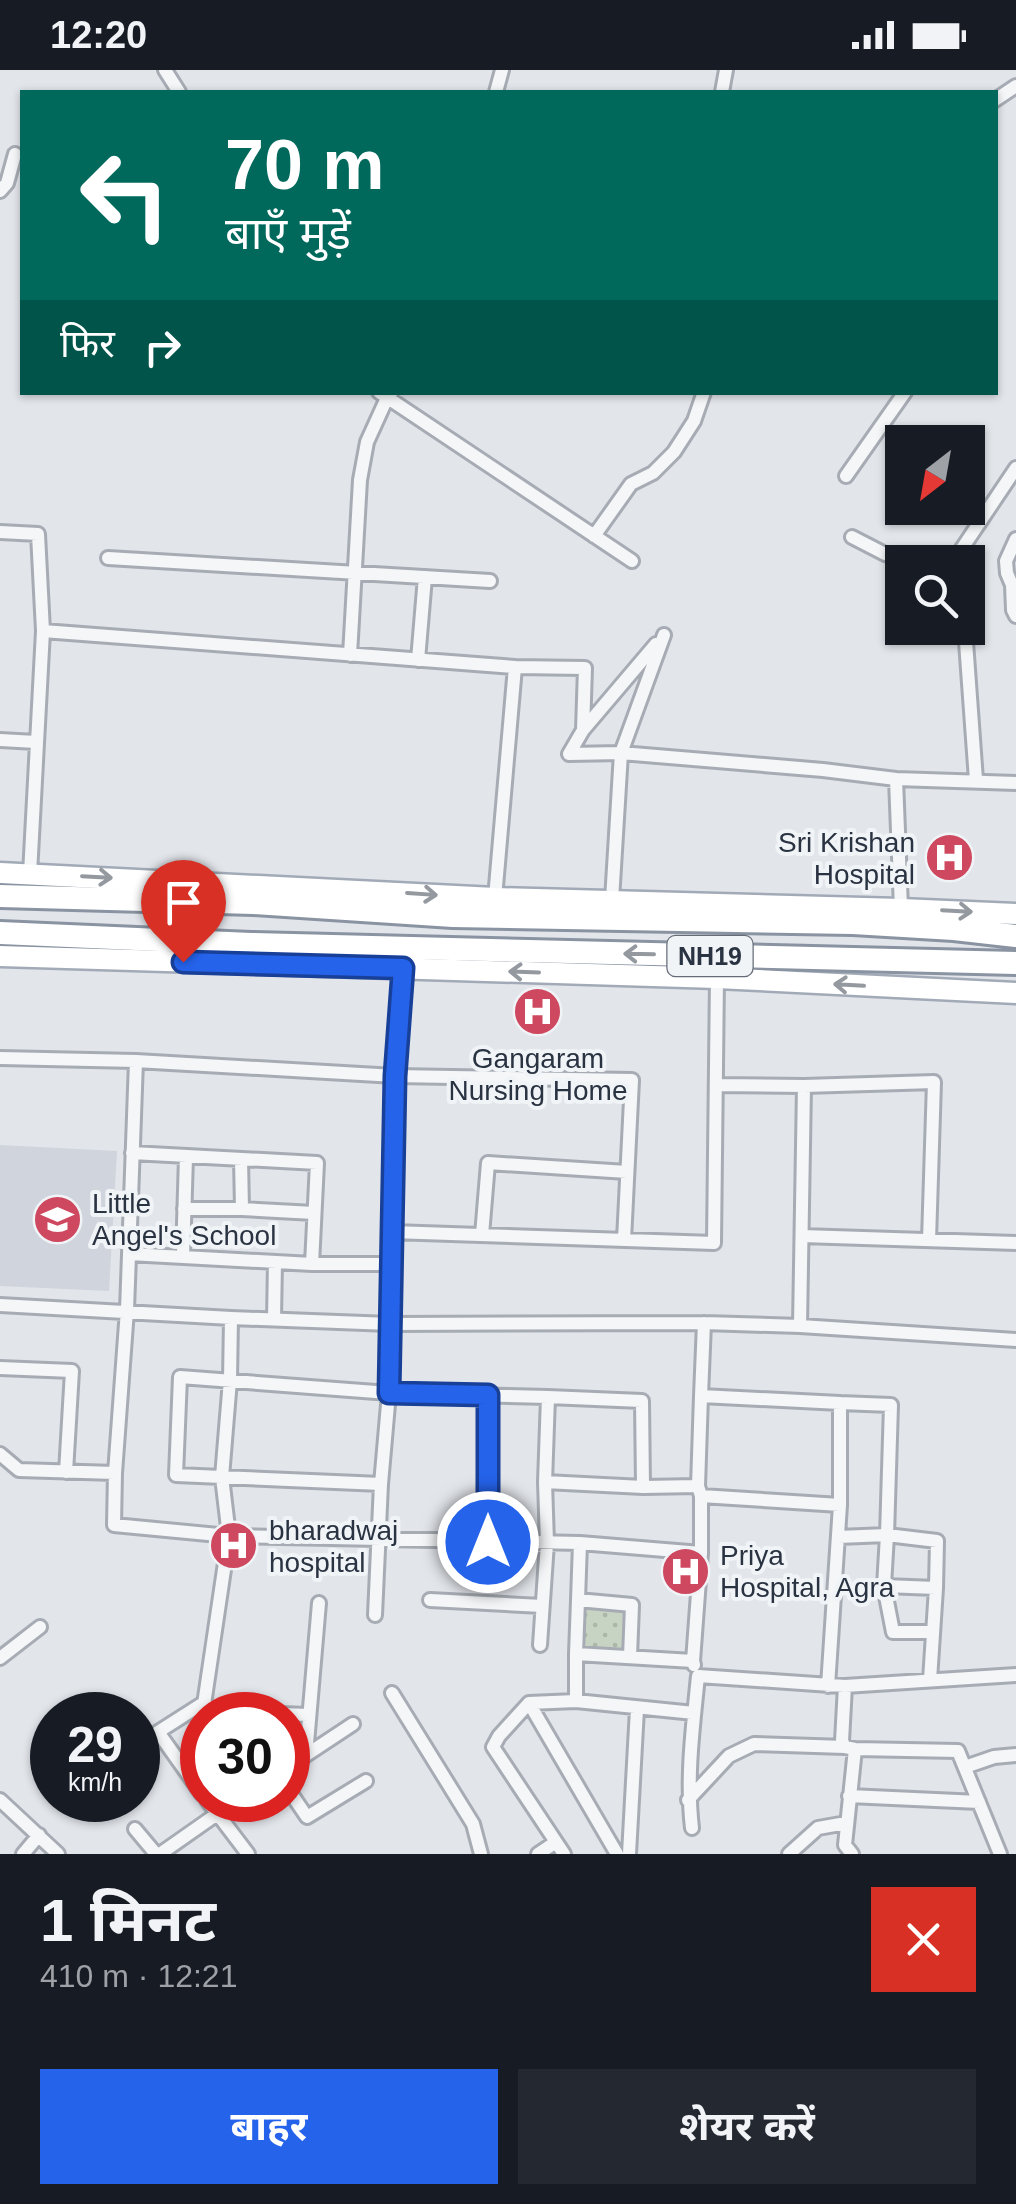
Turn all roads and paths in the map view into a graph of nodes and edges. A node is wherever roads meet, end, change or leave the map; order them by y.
1 (15, 154) dead end
2 (16, 171) edge
3 (0, 190) edge
4 (386, 395) edge
5 (387, 395) edge
6 (703, 395) edge
7 (903, 395) edge
8 (1016, 468) edge
9 (846, 476) dead end
10 (0, 532) edge
11 (594, 536) junction
12 (852, 536) dead end
13 (1016, 539) edge
14 (965, 545) edge
15 (885, 554) edge
16 (108, 558) dead end
17 (632, 562) dead end
18 (355, 573) junction
19 (1012, 573) edge
20 (425, 577) junction
21 (490, 581) dead end
22 (1016, 616) edge
23 (44, 631) junction
24 (966, 645) edge
25 (350, 655) junction
26 (418, 660) junction
27 (516, 667) junction
28 (583, 730) junction
29 (0, 740) edge
30 (36, 742) junction
31 (620, 753) junction
32 (896, 779) junction
33 (976, 780) junction
34 (1016, 782) edge
35 (0, 873) edge
36 (30, 874) junction
37 (0, 896) edge
38 (494, 898) junction
39 (612, 900) junction
40 (902, 908) junction
41 (1016, 914) edge
42 (0, 934) edge
43 (1016, 936) edge
44 (0, 956) edge
45 (404, 958) junction
46 (1016, 963) edge
47 (717, 978) junction
48 (1016, 993) edge
49 (0, 1058) edge
50 (136, 1061) junction
51 (395, 1076) junction
52 (717, 1085) junction
53 (804, 1086) junction
54 (132, 1153) junction
55 (186, 1156) junction
56 (241, 1159) junction
57 (627, 1172) junction
58 (184, 1209) junction
59 (242, 1209) junction
60 (314, 1213) junction
61 (392, 1232) junction
62 (482, 1235) junction
63 (802, 1236) junction
64 (624, 1240) junction
65 (930, 1240) junction
66 (1016, 1243) edge
67 (129, 1254) junction
68 (183, 1257) junction
69 (275, 1262) junction
70 (312, 1264) junction
71 (391, 1264) junction
72 (0, 1305) edge
73 (127, 1310) junction
74 (230, 1318) junction
75 (274, 1319) junction
76 (704, 1323) junction
77 (390, 1324) junction
78 (800, 1326) junction
79 (1016, 1340) edge
80 (0, 1368) edge
81 (230, 1380) junction
82 (389, 1393) junction
83 (488, 1395) junction
84 (701, 1396) junction
85 (548, 1397) junction
86 (840, 1403) junction
87 (0, 1454) edge
88 (66, 1472) junction
89 (115, 1474) junction
90 (222, 1477) junction
91 (545, 1482) junction
92 (381, 1484) junction
93 (643, 1487) junction
94 (700, 1491) junction
95 (840, 1505) junction
96 (888, 1535) junction
97 (229, 1536) junction
98 (838, 1537) junction
99 (379, 1539) junction
100 (488, 1542) junction
101 (547, 1543) junction
102 (580, 1543) junction
103 (701, 1553) junction
104 (884, 1586) junction
105 (936, 1588) junction
106 (430, 1600) dead end
107 (578, 1600) junction
108 (319, 1602) dead end
109 (542, 1606) junction
110 (376, 1615) dead end
111 (40, 1627) dead end
112 (933, 1632) junction
113 (540, 1645) dead end
114 (576, 1654) junction
115 (630, 1657) junction
116 (0, 1658) edge
117 (692, 1661) junction
118 (1016, 1675) edge
119 (698, 1676) junction
120 (930, 1680) junction
121 (828, 1686) junction
122 (844, 1686) junction
123 (206, 1692) edge
124 (392, 1693) dead end
125 (310, 1694) edge
126 (576, 1701) junction
127 (529, 1703) junction
128 (636, 1708) junction
129 (694, 1713) junction
130 (180, 1718) edge
131 (353, 1724) dead end
132 (850, 1748) junction
133 (310, 1752) edge
134 (1016, 1755) edge
135 (180, 1763) edge
136 (964, 1767) junction
137 (366, 1781) dead end
138 (849, 1796) junction
139 (0, 1800) edge
140 (688, 1800) junction
141 (979, 1802) junction
142 (310, 1815) edge
143 (203, 1822) edge
144 (223, 1822) edge
145 (846, 1824) junction
146 (692, 1828) dead end
147 (135, 1829) dead end
148 (39, 1836) junction
149 (560, 1848) edge
150 (23, 1854) edge
151 (58, 1854) edge
152 (158, 1854) edge
153 (248, 1854) edge
154 (481, 1854) edge
155 (538, 1854) edge
156 (618, 1854) edge
157 (629, 1854) edge
158 (789, 1854) edge
159 (852, 1854) edge
160 (1000, 1854) edge

1 - 2 street
2 - 3 street
4 - 18 street
5 - 11 street
6 - 11 street
7 - 9 street
8 - 14 street
10 - 23 street
11 - 17 street
12 - 15 street
13 - 19 street
16 - 18 street
18 - 20 street
18 - 25 street
19 - 22 street
20 - 21 street
20 - 26 street
23 - 25 street
23 - 30 street
24 - 33 street
25 - 26 street
26 - 27 street
27 - 28 street
27 - 38 street
28 - 31 street
28 - 31 street
29 - 30 street
30 - 36 street
31 - 32 street
31 - 39 street
32 - 33 street
32 - 40 street
33 - 34 street
35 - 36 main road
36 -> 38 main road
37 - 43 highway, NH19
38 - 39 main road
39 - 40 main road
40 -> 41 main road
42 - 45 highway, NH19
44 - 45 main road
46 -> 45 highway, NH19
47 -> 45 main road
45 - 51 street
48 -> 47 main road
47 - 52 street
49 - 50 street
50 - 51 street
50 - 54 street
51 - 57 street
51 - 61 street
52 - 53 street
52 - 64 street
53 - 63 street
53 - 65 street
54 - 55 street
54 - 67 street
55 - 56 street
55 - 58 street
56 - 59 street
56 - 60 street
57 - 62 street
57 - 64 street
58 - 59 street
58 - 68 street
59 - 60 street
60 - 70 street
61 - 62 street
61 - 71 street
62 - 64 street
63 - 65 street
63 - 78 street
65 - 66 street
67 - 68 street
67 - 73 street
68 - 69 street
69 - 70 street
69 - 75 street
70 - 71 street
71 - 77 street
72 - 73 street
73 - 74 street
73 - 89 street
74 - 75 street
74 - 81 street
75 - 77 street
76 - 77 street
76 - 78 street
76 - 84 street
77 - 82 street
78 - 79 street
80 - 88 street
81 - 82 street
81 - 90 street
81 - 90 street
82 - 83 street
82 - 92 street
83 - 85 street
83 - 100 street
84 - 86 street
84 - 94 street
85 - 91 street
85 - 93 street
86 - 95 street
86 - 96 street
87 - 88 street
88 - 89 street
89 - 97 street
90 - 92 street
90 - 97 street
91 - 93 street
91 - 101 street
92 - 99 street
93 - 94 street
94 - 95 street
94 - 103 street
95 - 98 street
96 - 98 street
96 - 104 street
96 - 105 street
97 - 99 street
97 - 123 street
98 - 121 street
99 - 100 street
99 - 110 street
100 - 101 street
101 - 102 street
101 - 109 street
102 - 103 street
102 - 107 street
103 - 117 street
104 - 105 street
104 - 112 street
105 - 112 street
106 - 109 street
107 - 114 street
107 - 115 street
108 - 125 street
109 - 113 street
111 - 116 street
112 - 120 street
114 - 115 street
114 - 126 street
115 - 117 street
117 - 119 street
118 - 120 street
119 - 121 street
119 - 129 street
120 - 122 street
121 - 122 street
122 - 132 street
124 - 154 street
126 - 127 street
126 - 128 street
127 - 149 street
127 - 156 street
128 - 129 street
128 - 157 street
129 - 140 street
130 - 135 street
131 - 133 street
132 - 136 street
132 - 138 street
132 - 140 street
134 - 136 street
136 - 141 street
137 - 142 street
138 - 141 street
138 - 145 street
139 - 148 street
140 - 146 street
141 - 160 street
143 - 152 street
144 - 153 street
145 - 158 street
145 - 159 street
147 - 152 street
148 - 150 street
148 - 151 street
149 - 155 street

